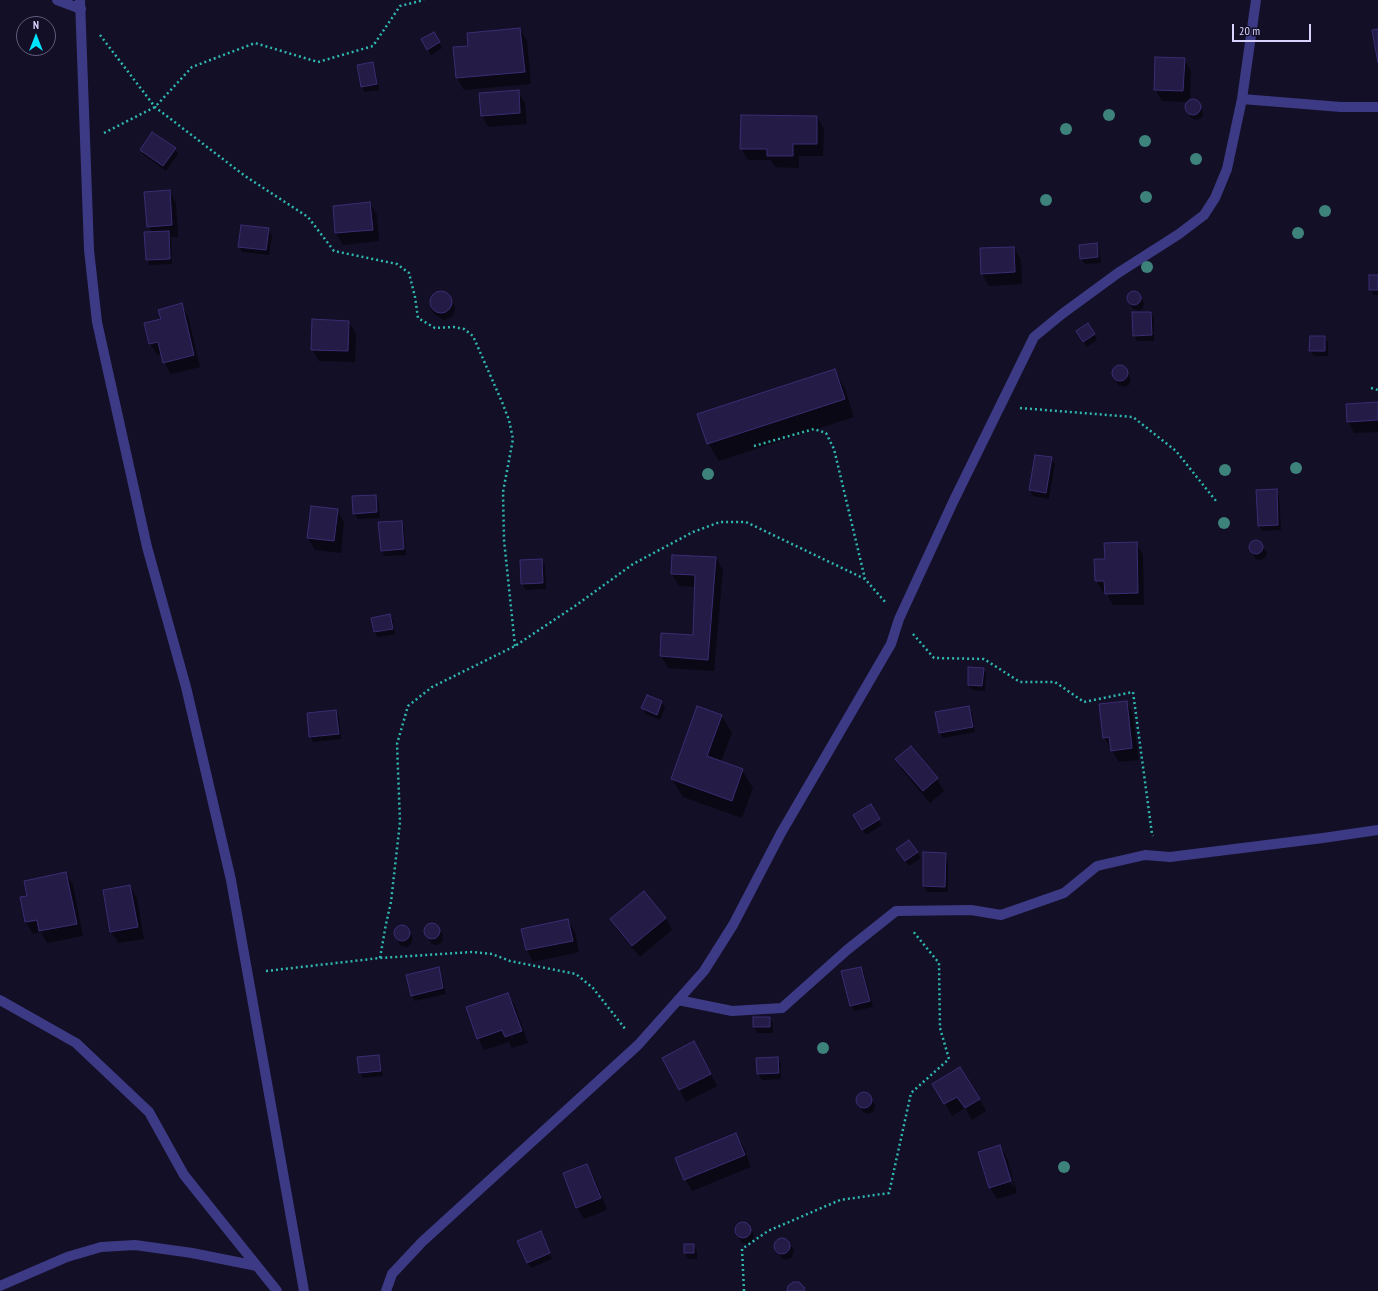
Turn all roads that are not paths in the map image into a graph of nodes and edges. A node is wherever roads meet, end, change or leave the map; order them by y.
1 (58, 0) edge
2 (1256, 0) edge
3 (80, 4) edge
4 (1242, 99) junction
5 (1378, 108) edge
6 (1378, 830) edge
7 (0, 1000) edge
8 (678, 1000) junction
9 (257, 1266) junction
10 (0, 1286) edge
11 (277, 1291) edge
12 (304, 1291) edge
13 (386, 1291) edge

1 - 3 street
2 - 4 street
3 - 12 street
4 - 5 street
4 - 8 street
6 - 8 street
7 - 9 street
8 - 13 street
9 - 10 street
9 - 11 street

